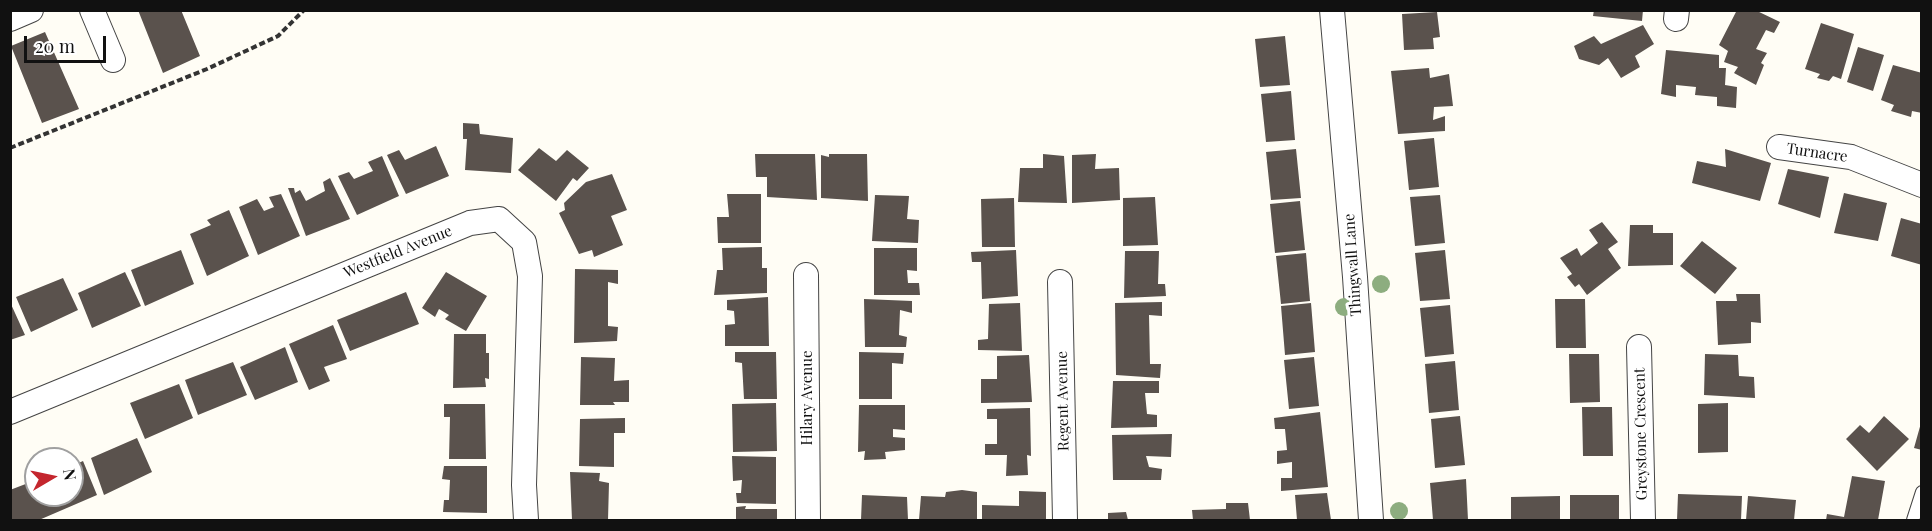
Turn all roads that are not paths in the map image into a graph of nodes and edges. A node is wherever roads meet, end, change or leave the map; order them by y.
1 (31, 10) edge
2 (92, 10) edge
3 (1332, 10) edge
4 (10, 19) edge
5 (112, 60) dead end
6 (1779, 147) dead end
7 (1922, 185) edge
8 (806, 275) dead end
9 (1060, 282) dead end
10 (1639, 347) dead end
11 (10, 412) edge
12 (1922, 492) edge
13 (526, 520) edge
14 (807, 520) edge
15 (1065, 520) edge
16 (1371, 520) edge
17 (1643, 520) edge
18 (1913, 520) edge

1 - 4 street
2 - 5 street
3 - 16 street, Thingwall Lane
6 - 7 street, Turnacre
8 - 14 street, Hilary Avenue
9 - 15 street, Regent Avenue
10 - 17 street, Greystone Crescent
11 - 13 street, Westfield Avenue
12 - 18 lane

